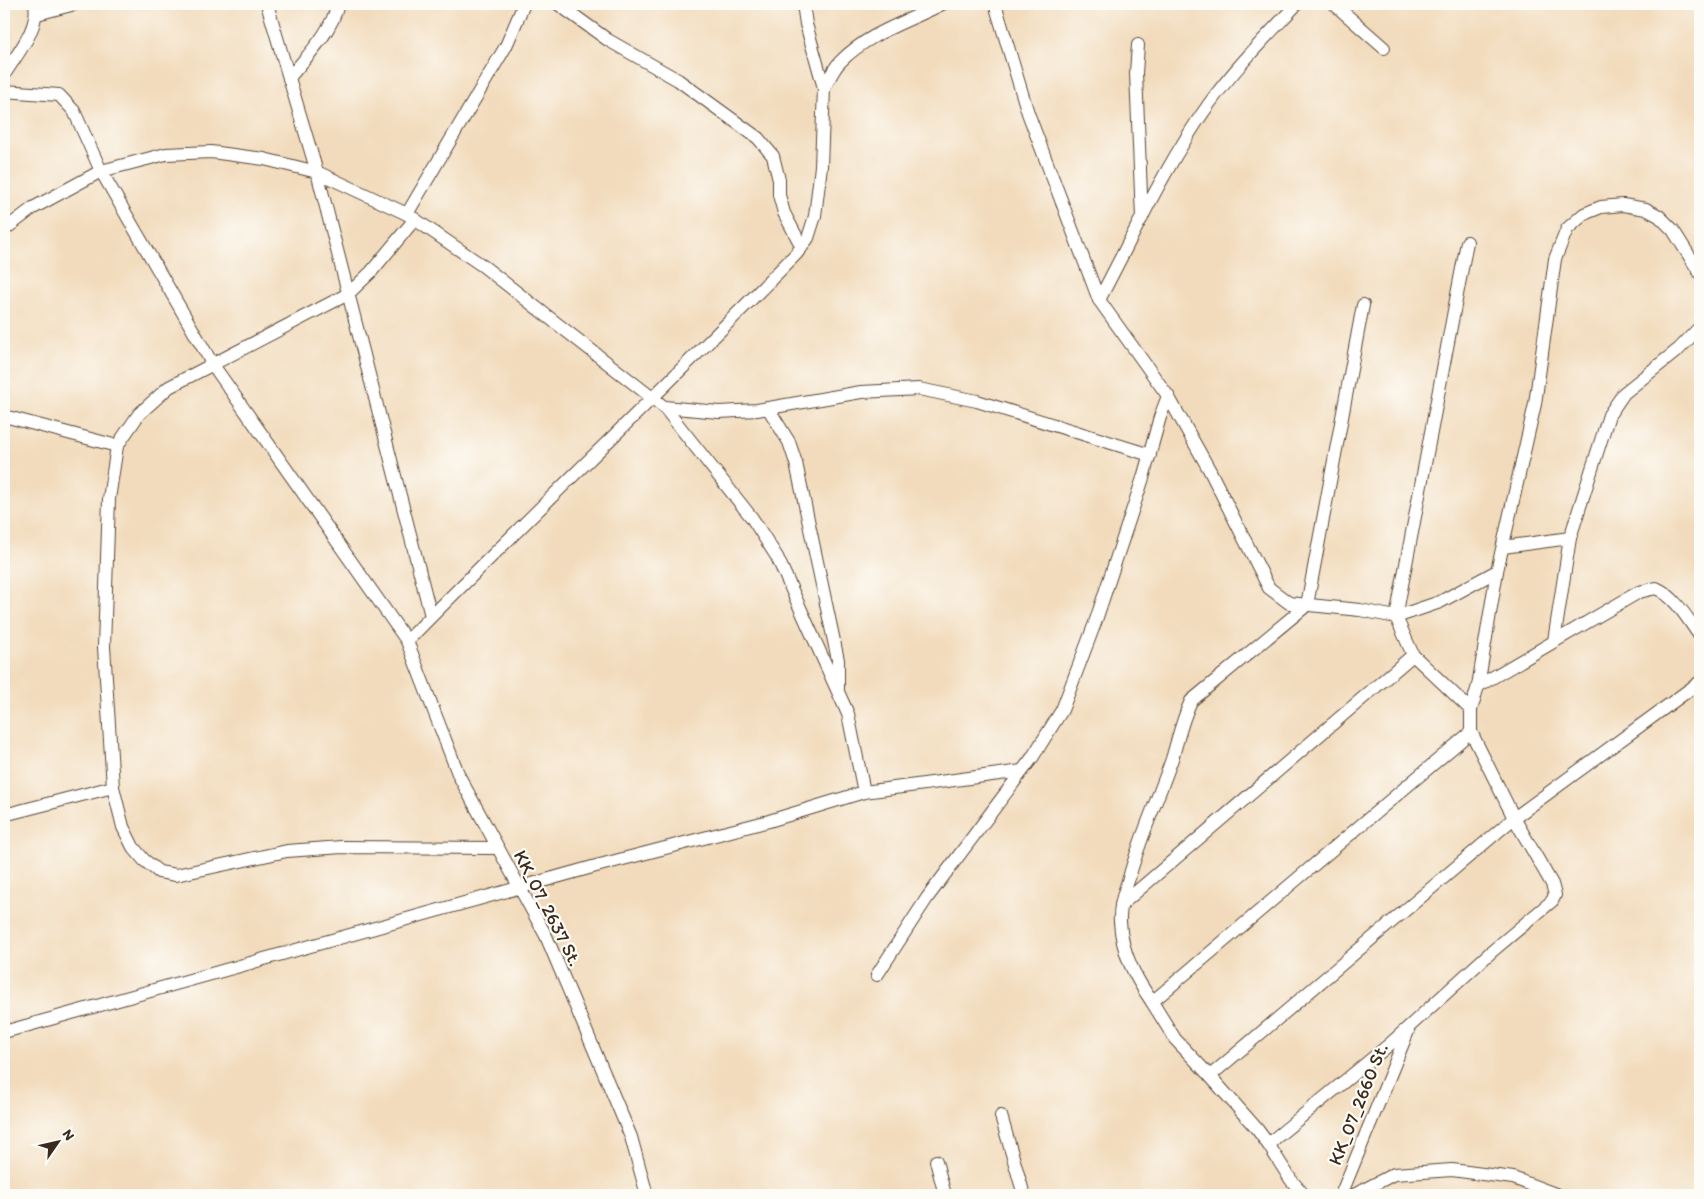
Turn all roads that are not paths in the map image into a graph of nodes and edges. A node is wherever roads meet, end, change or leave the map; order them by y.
1 (75, 4) edge
2 (267, 4) edge
3 (338, 4) edge
4 (524, 4) edge
5 (558, 4) edge
6 (803, 4) edge
7 (942, 4) edge
8 (995, 4) edge
9 (1297, 4) edge
10 (1334, 4) edge
11 (36, 9) edge
12 (1138, 45) dead end
13 (1384, 48) dead end
14 (4, 75) edge
15 (289, 78) junction
16 (824, 88) junction
17 (4, 91) edge
18 (101, 171) junction
19 (317, 172) junction
20 (411, 216) junction
21 (1142, 219) junction
22 (4, 230) edge
23 (1467, 242) dead end
24 (802, 247) junction
25 (1700, 274) edge
26 (348, 294) junction
27 (1099, 300) junction
28 (1363, 305) dead end
29 (1700, 327) edge
30 (213, 365) junction
31 (1168, 396) junction
32 (654, 397) junction
33 (664, 407) junction
34 (768, 408) junction
35 (4, 416) edge
36 (117, 446) junction
37 (1150, 455) junction
38 (1570, 538) junction
39 (1503, 547) junction
40 (1497, 571) junction
41 (1307, 605) junction
42 (431, 616) junction
43 (1396, 617) junction
44 (1700, 636) edge
45 (407, 640) junction
46 (1554, 642) junction
47 (1413, 655) junction
48 (1700, 682) edge
49 (1478, 686) junction
50 (838, 692) junction
51 (1471, 710) junction
52 (1471, 732) junction
53 (1022, 771) junction
54 (113, 786) junction
55 (864, 792) junction
56 (4, 815) edge
57 (1514, 818) junction
58 (497, 848) junction
59 (520, 889) junction
60 (1121, 905) junction
61 (876, 975) dead end
62 (1152, 1002) junction
63 (1409, 1027) junction
64 (4, 1032) edge
65 (1210, 1076) junction
66 (1001, 1116) dead end
67 (1268, 1144) junction
68 (936, 1161) dead end
69 (647, 1195) edge
70 (946, 1195) edge
71 (1024, 1195) edge
72 (1304, 1195) edge
73 (1341, 1195) edge
74 (1354, 1195) edge
75 (1558, 1195) edge

1 - 11 street
2 - 15 street
3 - 15 street
4 - 20 street
5 - 24 street
6 - 16 street
7 - 16 street
8 - 27 street
9 - 21 street
10 - 13 street
11 - 14 street
12 - 21 street
15 - 19 street
16 - 24 street
17 - 18 street, KK_07_2637 St.
18 - 19 street
18 - 22 street
18 - 30 street, KK_07_2637 St.
19 - 20 street
19 - 26 street
20 - 26 street
20 - 32 street
21 - 27 street
23 - 43 street
24 - 32 street
25 - 39 street
26 - 30 street
26 - 42 street
27 - 31 street
28 - 41 street
29 - 38 street
30 - 36 street
30 - 45 street, KK_07_2637 St.
31 - 37 street
31 - 41 street
32 - 33 street
32 - 42 street
33 - 34 street
33 - 50 street
34 - 37 street
34 - 50 street
35 - 36 street
36 - 54 street
37 - 53 street
38 - 39 street
38 - 46 street
39 - 40 street
40 - 43 street
40 - 49 street
41 - 43 street
41 - 60 street
42 - 45 street
43 - 47 street
44 - 46 street
45 - 58 street, KK_07_2637 St.
46 - 49 street
47 - 51 street
47 - 60 street
48 - 57 street
49 - 51 street
50 - 55 street
51 - 52 street
52 - 57 street
52 - 62 street
53 - 55 street
53 - 61 street
54 - 56 street
54 - 58 street
55 - 59 street
57 - 63 street
57 - 65 street
58 - 59 street, KK_07_2637 St.
59 - 64 street
59 - 69 street, KK_07_2637 St.
60 - 62 street
62 - 65 street
63 - 67 street
63 - 73 street, KK_07_2660 St.
65 - 67 street
66 - 71 street
67 - 72 street
68 - 70 street
74 - 75 street

